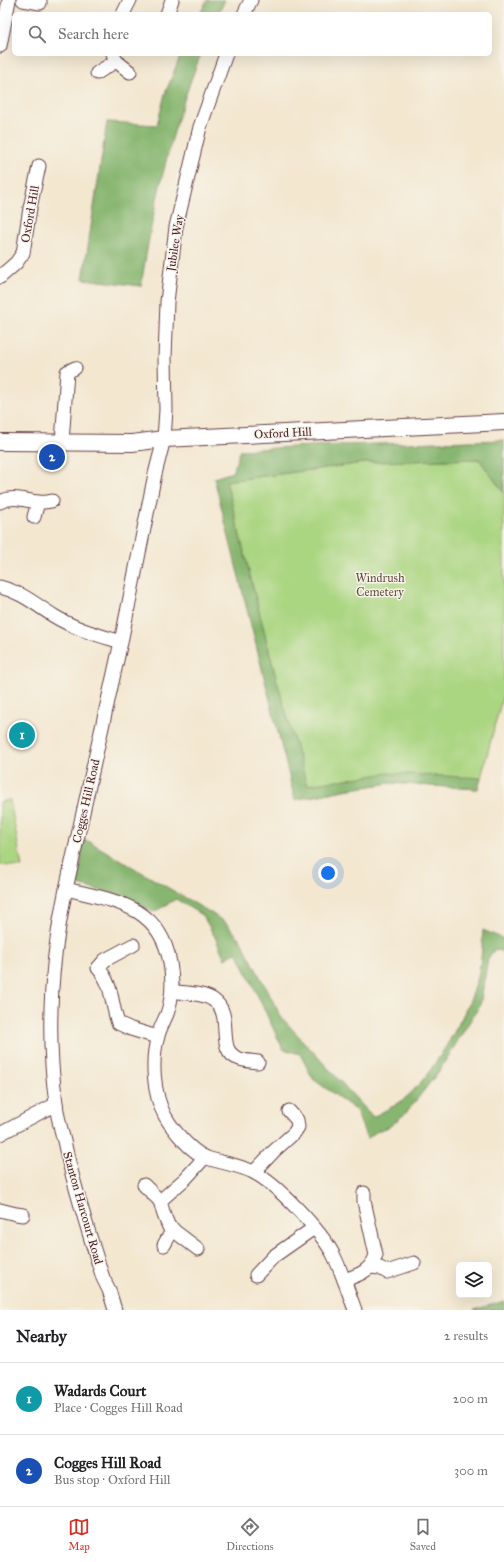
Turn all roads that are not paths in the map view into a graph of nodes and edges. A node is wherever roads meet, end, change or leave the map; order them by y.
1 (9, 0) edge
2 (23, 0) edge
3 (40, 0) edge
4 (130, 0) edge
5 (172, 0) edge
6 (251, 0) edge
7 (124, 12) edge
8 (169, 12) edge
9 (245, 12) edge
10 (0, 46) edge
11 (225, 56) edge
12 (115, 57) edge
13 (130, 72) dead end
14 (97, 73) dead end
15 (39, 166) dead end
16 (0, 276) edge
17 (75, 368) dead end
18 (504, 422) edge
19 (164, 439) junction
20 (0, 442) edge
21 (62, 442) junction
22 (52, 501) dead end
23 (0, 502) edge
24 (38, 502) junction
25 (34, 517) dead end
26 (0, 587) edge
27 (121, 642) junction
28 (66, 889) junction
29 (134, 945) dead end
30 (172, 991) junction
31 (157, 1037) junction
32 (258, 1062) dead end
33 (56, 1104) junction
34 (289, 1111) dead end
35 (0, 1134) edge
36 (205, 1157) junction
37 (254, 1172) junction
38 (144, 1185) dead end
39 (364, 1193) dead end
40 (160, 1201) junction
41 (0, 1210) edge
42 (24, 1215) dead end
43 (314, 1228) junction
44 (173, 1229) junction
45 (164, 1245) dead end
46 (198, 1249) dead end
47 (414, 1263) dead end
48 (370, 1267) junction
49 (256, 1275) dead end
50 (344, 1280) junction
51 (115, 1310) edge
52 (355, 1310) edge

1 - 10 street
2 - 3 street
4 - 7 street
5 - 8 street
6 - 9 street
11 - 19 street, Jubilee Way
12 - 13 street
12 - 14 street
15 - 16 street, Oxford Hill
17 - 21 street
18 - 19 main road, Oxford Hill
19 - 21 main road, Oxford Hill
19 - 27 street, Cogges Hill Road
20 - 21 main road, Oxford Hill
22 - 24 street
23 - 24 street
24 - 25 street
26 - 27 street
27 - 28 street, Cogges Hill Road
28 - 30 street
28 - 33 street, Cogges Hill Road
29 - 31 street
30 - 31 street
30 - 32 street
31 - 36 street
33 - 35 street
33 - 51 street, Stanton Harcourt Road
34 - 37 street
36 - 37 street
36 - 40 street
37 - 43 street
38 - 40 street
39 - 48 street
40 - 44 street
41 - 42 street
43 - 49 street
43 - 50 street
44 - 45 street
44 - 46 street
47 - 48 street
48 - 50 street
50 - 52 street

